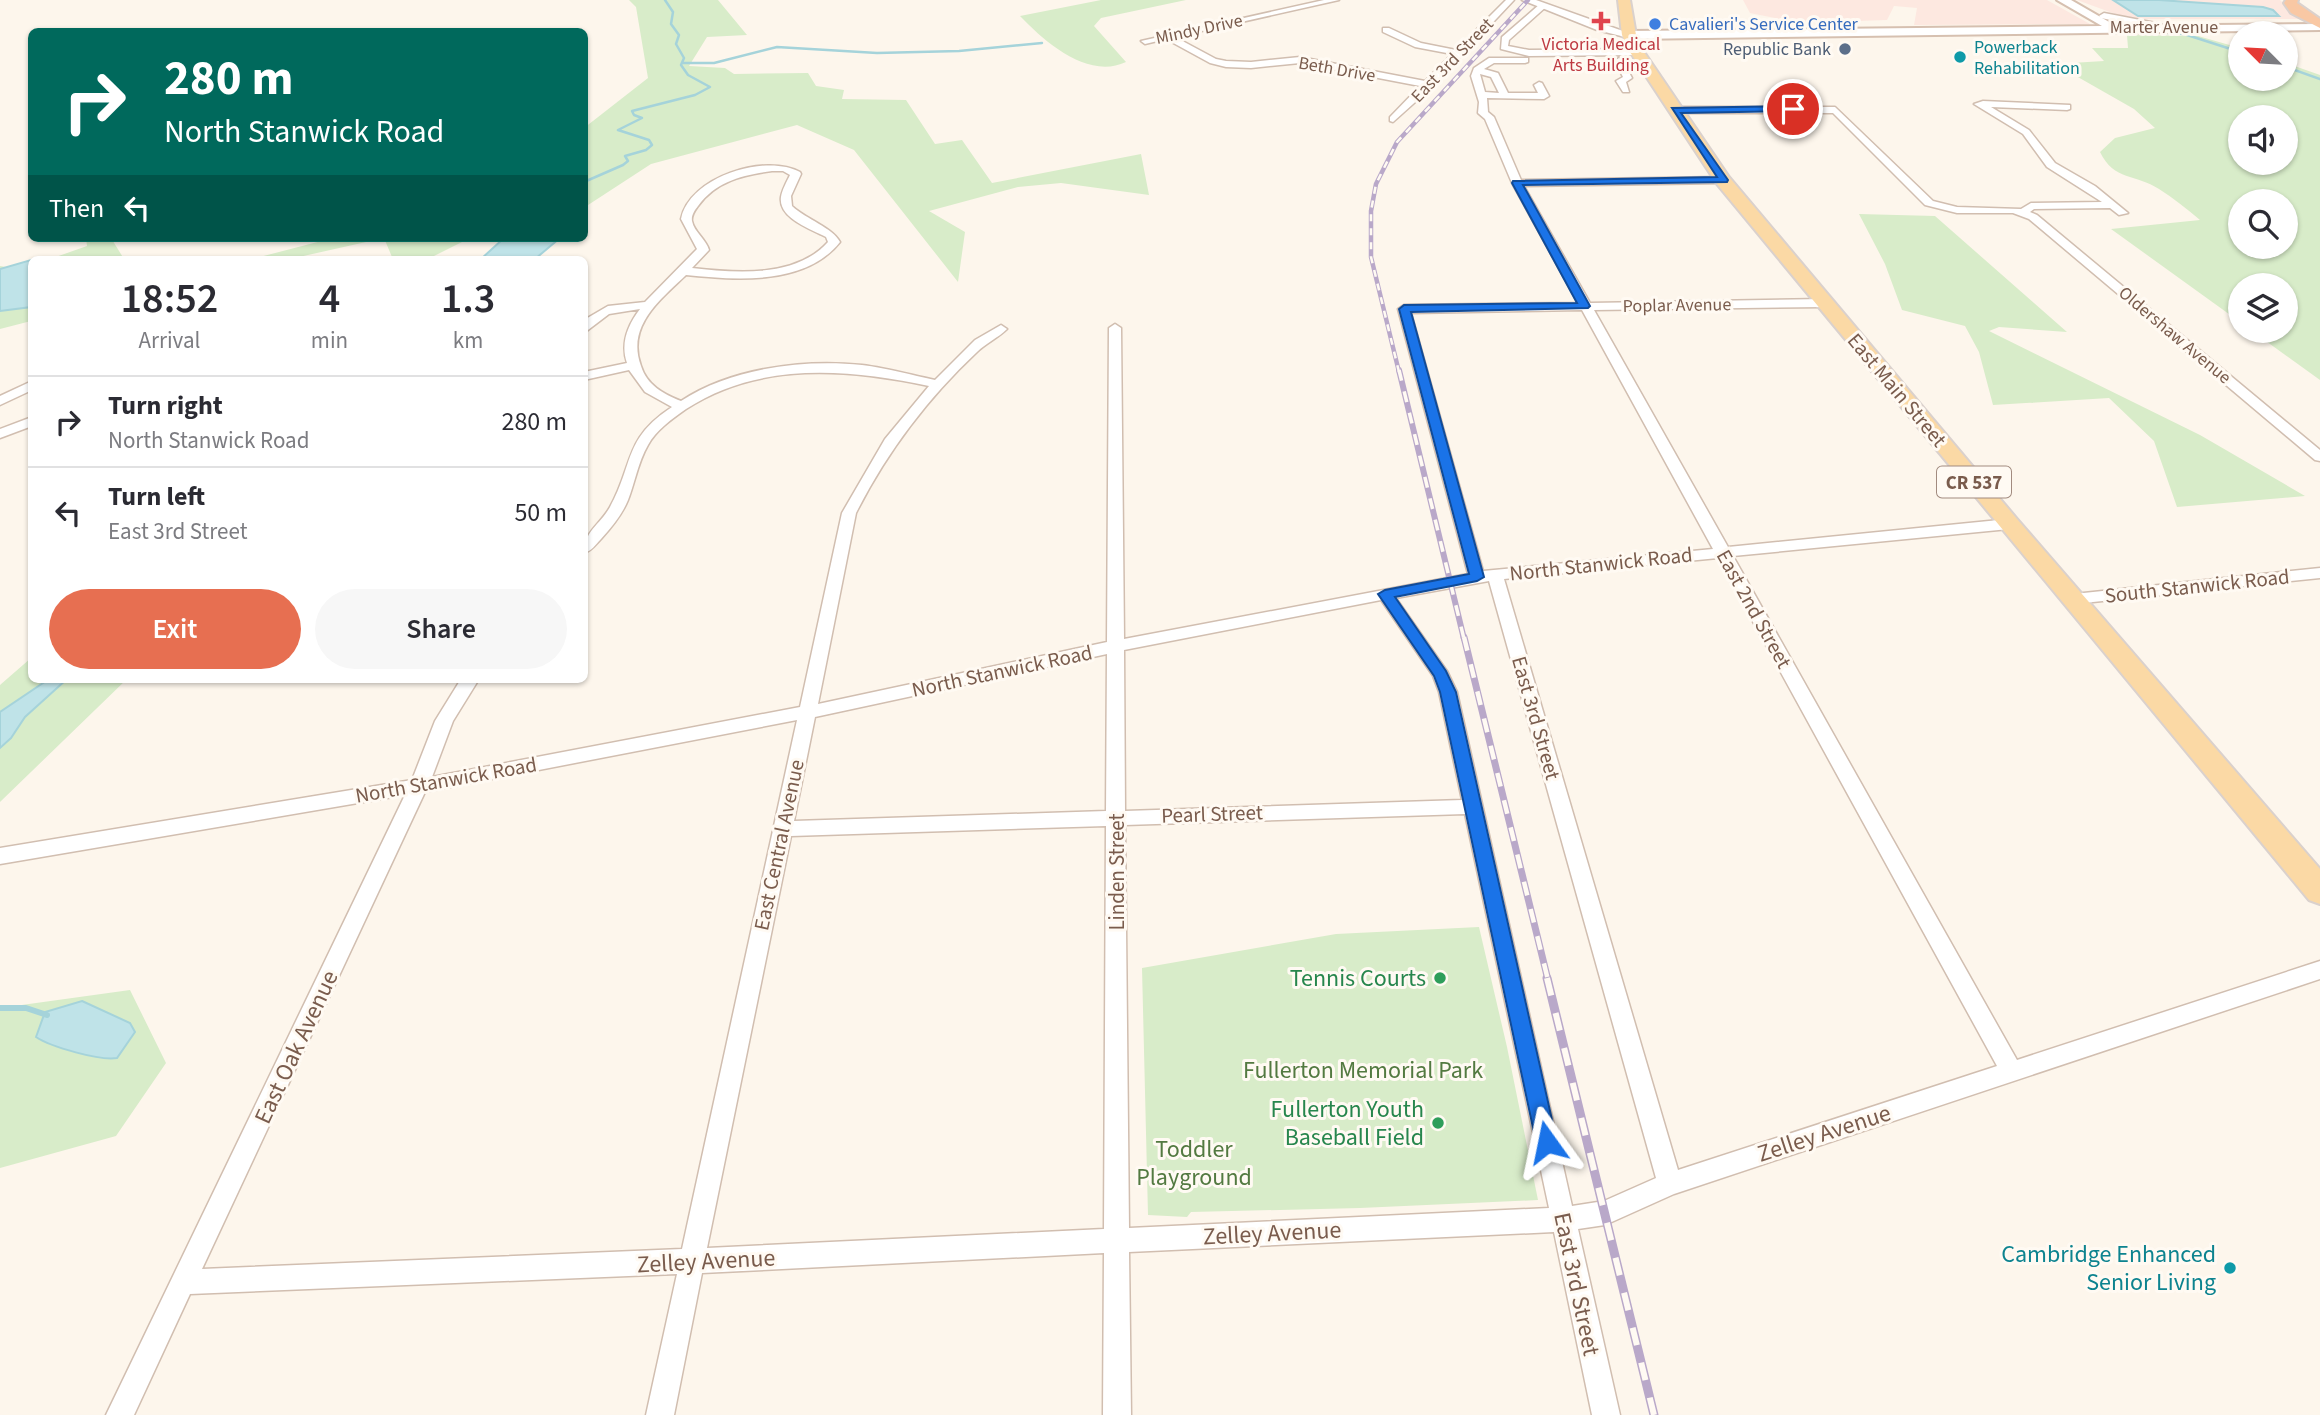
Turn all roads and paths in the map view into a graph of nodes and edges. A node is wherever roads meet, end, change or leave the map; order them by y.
1 (1335, 0) edge
2 (1510, 0) edge
3 (1527, 0) edge
4 (1624, 0) edge
5 (2063, 0) edge
6 (2076, 0) edge
7 (2292, 0) edge
8 (1543, 6) junction
9 (2104, 16) junction
10 (2320, 25) edge
11 (2161, 27) junction
12 (2114, 28) junction
13 (1386, 30) dead end
14 (1629, 35) junction
15 (1167, 36) junction
16 (1145, 41) dead end
17 (1457, 53) junction
18 (1641, 57) junction
19 (1619, 61) junction
20 (1478, 70) junction
21 (1429, 85) junction
22 (1539, 85) dead end
23 (1626, 90) dead end
24 (1482, 95) junction
25 (1505, 95) junction
26 (2067, 107) dead end
27 (1675, 110) junction
28 (1393, 119) dead end
29 (1723, 180) junction
30 (1517, 183) junction
31 (2027, 214) junction
32 (683, 271) junction
33 (1824, 303) junction
34 (649, 306) junction
35 (1584, 306) junction
36 (1404, 309) joint
37 (588, 325) edge
38 (1115, 328) dead end
39 (1002, 330) dead end
40 (633, 365) junction
41 (588, 375) edge
42 (938, 384) junction
43 (28, 387) edge
44 (0, 401) edge
45 (682, 406) junction
46 (28, 424) edge
47 (0, 434) edge
48 (2320, 457) edge
49 (2009, 524) junction
50 (588, 544) edge
51 (1721, 551) junction
52 (2318, 575) edge
53 (1486, 576) junction
54 (1385, 594) junction
55 (2074, 599) junction
56 (1116, 646) junction
57 (467, 683) edge
58 (808, 712) junction
59 (419, 786) junction
60 (1475, 807) junction
61 (1118, 817) junction
62 (782, 829) junction
63 (0, 856) edge
64 (2320, 891) edge
65 (2320, 970) edge
66 (2011, 1071) junction
67 (1671, 1184) junction
68 (1563, 1219) junction
69 (1117, 1241) junction
70 (692, 1261) junction
71 (184, 1282) junction
72 (120, 1415) edge
73 (660, 1415) edge
74 (1117, 1415) edge
75 (1605, 1415) edge

1 - 15 street, Mindy Drive
2 - 17 street, East 3rd Street
3 - 8 street
4 - 14 main road, CR 537
5 - 12 main road
6 - 9 main road
7 - 10 highway
8 - 14 street
8 - 18 street
9 - 11 street
9 - 12 street
10 - 11 main road, Marter Avenue
11 - 12 main road, Marter Avenue
12 - 14 main road, Marter Avenue
13 - 17 street
14 - 18 main road, East Main Street / CR 537
15 - 16 street, Mindy Drive
15 - 21 street, Beth Drive
17 - 21 street, East 3rd Street
18 - 19 street
18 - 27 main road, East Main Street / CR 537
19 - 20 street
19 - 23 street
20 - 24 street, East 2nd Street
20 - 25 street
21 - 28 street, East 3rd Street
22 - 25 street
24 - 25 street
24 - 30 street, East 2nd Street
26 - 31 street
27 - 29 main road, East Main Street / CR 537
27 - 31 street
29 - 30 street
29 - 33 main road, East Main Street / CR 537
30 - 35 street, East 2nd Street
31 - 48 street, Oldershaw Avenue
32 - 32 street
32 - 34 street
33 - 35 street, Poplar Avenue
33 - 49 main road, East Main Street / CR 537
34 - 37 street
34 - 40 street
35 - 36 street, Poplar Avenue
35 - 51 street, East 2nd Street
36 - 53 street, East 3rd Street
38 - 56 street, Linden Street
39 - 42 street, East Central Avenue
40 - 41 street
40 - 45 street
42 - 45 street
42 - 58 street, East Central Avenue
43 - 44 street
45 - 50 street
46 - 47 street
49 - 51 street, North Stanwick Road
49 - 55 main road, East Main Street / CR 537
51 - 53 street, North Stanwick Road
51 - 66 street, East 2nd Street
52 - 55 street, South Stanwick Road
53 - 54 street, North Stanwick Road
53 - 67 street, East 3rd Street
54 - 56 street, North Stanwick Road
54 - 60 street, East 3rd Street
55 - 64 main road, East Main Street / CR 537
56 - 58 street, North Stanwick Road
56 - 61 street, Linden Street
57 - 59 street, East Oak Avenue
58 - 59 street, North Stanwick Road
58 - 62 street, East Central Avenue
59 - 63 street, North Stanwick Road
59 - 71 street, East Oak Avenue
60 - 61 street, Pearl Street
60 - 68 street, East 3rd Street
61 - 62 street, Pearl Street
61 - 69 street, Linden Street
62 - 70 street, East Central Avenue
65 - 66 street, Zelley Avenue
66 - 67 street, Zelley Avenue
67 - 68 street, Zelley Avenue
68 - 69 street, Zelley Avenue
68 - 75 street, East 3rd Street
69 - 70 street, Zelley Avenue
69 - 74 street, Linden Street
70 - 71 street, Zelley Avenue
70 - 73 street, East Central Avenue
71 - 72 street, East Oak Avenue

